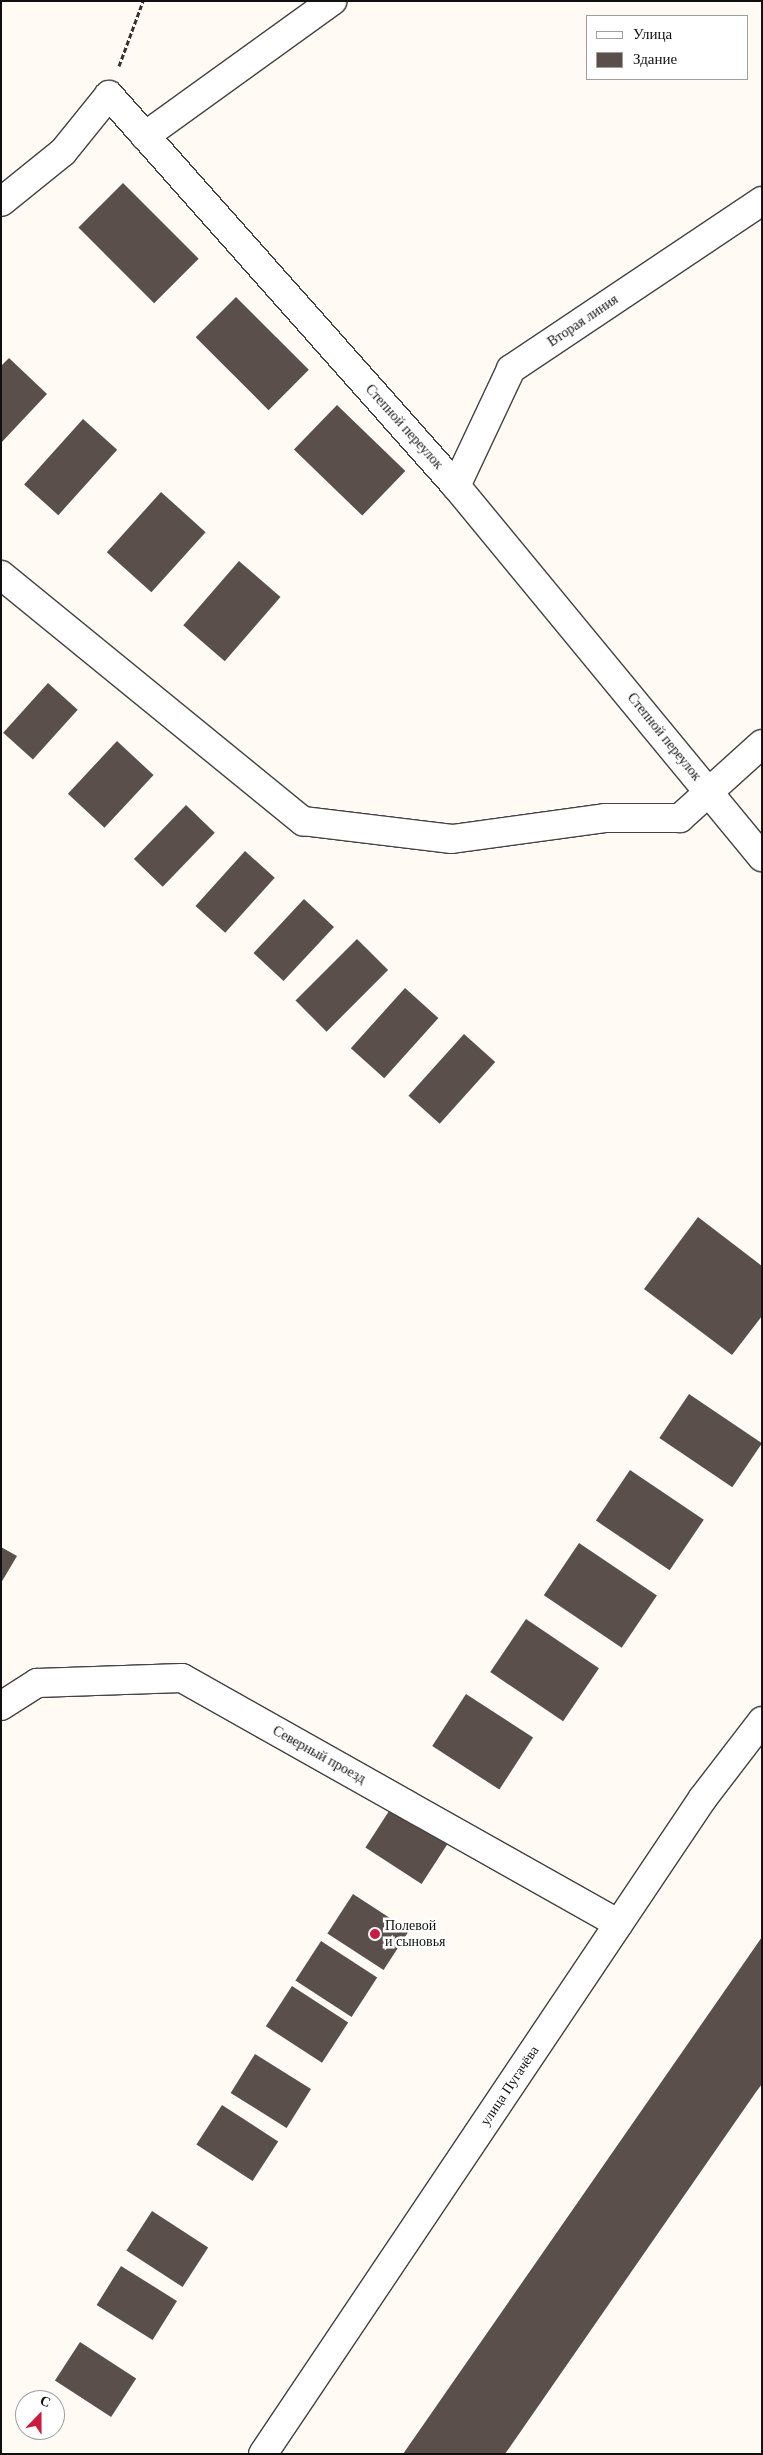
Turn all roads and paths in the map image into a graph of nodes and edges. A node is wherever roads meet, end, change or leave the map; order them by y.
1 (143, 1) edge
2 (332, 1) edge
3 (109, 95) junction
4 (145, 136) junction
5 (762, 201) edge
6 (1, 202) edge
7 (456, 486) junction
8 (1, 575) edge
9 (762, 744) edge
10 (709, 793) junction
11 (762, 857) edge
12 (1, 1706) edge
13 (762, 1721) edge
14 (619, 1924) junction
15 (263, 2454) edge

1 - 3 path
2 - 4 street
3 - 4 street, Степной переулок
3 - 6 street
4 - 7 street, Степной переулок
5 - 7 street, Вторая линия
7 - 10 street, Степной переулок
8 - 10 street, Степной переулок
9 - 10 street
10 - 11 street
12 - 14 street, Северный проезд
13 - 14 street, улица Пугачёва
14 - 15 street, улица Пугачёва

